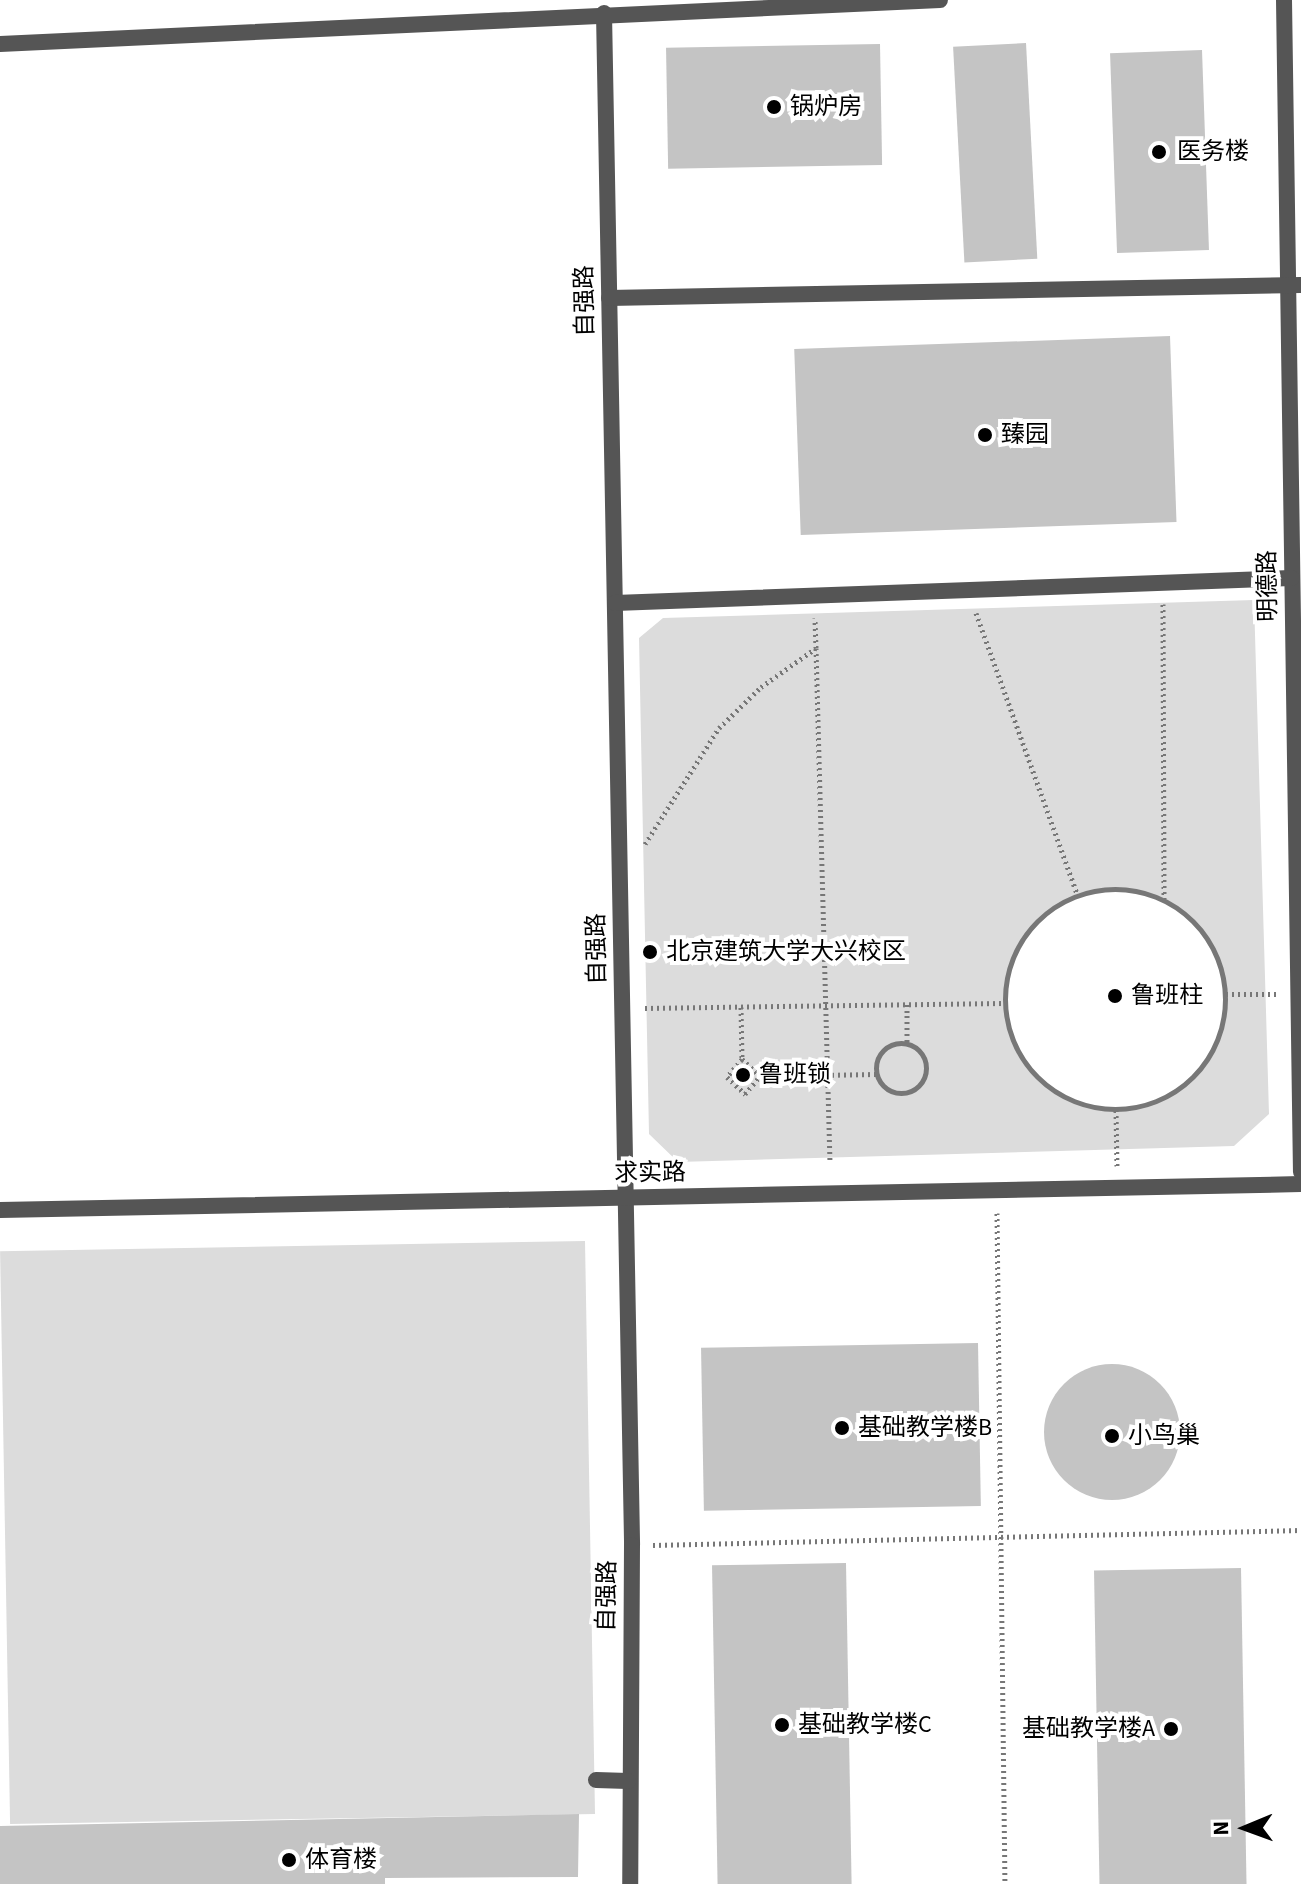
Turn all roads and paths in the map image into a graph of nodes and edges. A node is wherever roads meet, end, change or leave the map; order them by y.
1 (940, 0) edge
2 (1284, 0) edge
3 (604, 13) junction
4 (0, 44) edge
5 (1295, 285) edge
6 (609, 298) junction
7 (1292, 578) junction
8 (1163, 583) junction
9 (967, 590) junction
10 (814, 596) junction
11 (615, 603) junction
12 (1297, 625) edge
13 (816, 648) junction
14 (642, 850) dead end
15 (1077, 894) junction
16 (1164, 899) junction
17 (1226, 994) junction
18 (1297, 994) junction
19 (1004, 1003) junction
20 (907, 1004) junction
21 (826, 1006) junction
22 (741, 1007) junction
23 (622, 1008) junction
24 (907, 1043) junction
25 (742, 1059) junction
26 (877, 1074) junction
27 (828, 1075) junction
28 (760, 1076) junction
29 (1116, 1110) junction
30 (830, 1162) dead end
31 (1301, 1172) edge
32 (1301, 1184) edge
33 (1118, 1187) junction
34 (997, 1190) junction
35 (626, 1197) junction
36 (0, 1210) edge
37 (1301, 1530) edge
38 (1001, 1537) junction
39 (632, 1545) junction
40 (596, 1780) dead end
41 (628, 1781) junction
42 (630, 1884) edge
43 (1005, 1884) edge

1 - 3 street
2 - 5 street, 明德路
3 - 4 street
3 - 6 street, 自强路
5 - 6 street
5 - 7 street, 明德路
6 - 11 street, 自强路
7 - 8 street
7 - 12 street, 明德路
8 - 9 street
8 - 16 path
9 - 10 street
9 - 15 path
10 - 11 street
10 - 13 path
11 - 23 street, 自强路
12 - 18 street, 明德路
13 - 14 path
13 - 21 path
15 - 16 path
15 - 19 path
16 - 17 path
17 - 18 path
17 - 29 path
18 - 31 street, 明德路
19 - 20 path
19 - 29 path
20 - 21 path
20 - 24 path
21 - 22 path
21 - 27 path
22 - 23 path
22 - 25 path
23 - 35 street, 自强路
24 - 26 path
24 - 26 path
25 - 28 path
25 - 28 path
26 - 27 path
27 - 28 path
27 - 30 path
29 - 33 path
32 - 33 street, 求实路
33 - 34 street, 求实路
34 - 35 street, 求实路
34 - 38 path
35 - 36 street, 求实路
35 - 39 street, 自强路
37 - 38 path
38 - 39 path
38 - 43 path
39 - 41 street, 自强路
40 - 41 street
41 - 42 street, 自强路

